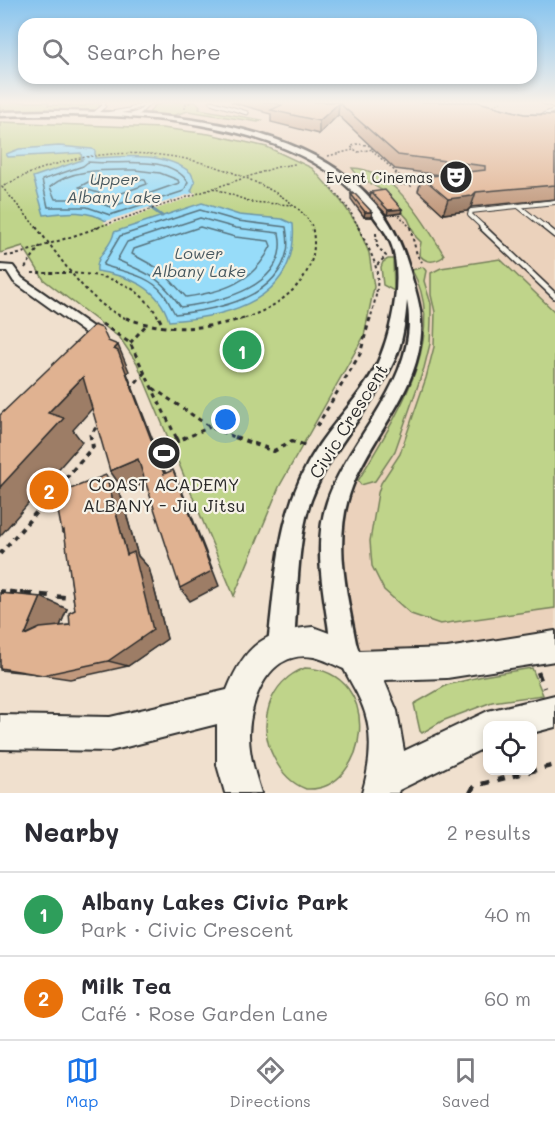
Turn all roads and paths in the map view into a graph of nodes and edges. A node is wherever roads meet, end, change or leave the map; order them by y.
1 (268, 139) edge
2 (372, 144) edge
3 (368, 145) junction
4 (353, 150) junction
5 (372, 150) junction
6 (332, 155) dead end
7 (328, 156) dead end
8 (314, 159) junction
9 (389, 165) junction
10 (245, 178) junction
11 (326, 181) dead end
12 (392, 185) dead end
13 (407, 186) junction
14 (213, 188) junction
15 (555, 202) edge
16 (294, 205) junction
17 (517, 205) junction
18 (376, 233) dead end
19 (555, 235) edge
20 (49, 242) junction
21 (41, 245) junction
22 (13, 254) dead end
23 (20, 264) dead end
24 (377, 265) junction
25 (2, 268) edge
26 (403, 268) junction
27 (32, 273) dead end
28 (74, 273) junction
29 (554, 294) edge
30 (147, 324) junction
31 (163, 326) junction
32 (130, 343) dead end
33 (80, 353) edge
34 (145, 372) dead end
35 (126, 394) edge
36 (105, 418) edge
37 (317, 426) dead end
38 (210, 427) junction
39 (306, 446) dead end
40 (0, 554) edge
41 (0, 591) edge
42 (74, 598) edge
43 (281, 645) junction
44 (545, 655) edge
45 (351, 660) junction
46 (551, 703) edge
47 (236, 704) junction
48 (507, 721) edge
49 (483, 731) edge
50 (0, 732) edge
51 (555, 765) edge
52 (382, 785) edge
53 (243, 793) edge
54 (470, 793) edge

1 - 8 street, Civic Crescent
2 - 3 path
3 - 4 path
3 - 5 path
4 - 5 path
4 - 6 path
5 - 9 path
7 - 8 path
8 - 10 path
8 - 26 street, Civic Crescent
9 - 13 path
9 - 13 path
10 - 14 path
10 - 16 path
10 - 20 path
11 - 24 path
12 - 13 path
14 - 16 path
14 - 20 path
15 - 17 lane
16 - 31 path
17 - 19 lane
17 - 29 lane
18 - 24 path
20 - 21 path
20 - 28 path
21 - 22 path
21 - 23 path
24 - 37 path
25 - 33 street
26 - 43 street, Civic Crescent
26 - 45 street, Civic Crescent
27 - 28 path
28 - 30 path
28 - 31 path
30 - 31 path
30 - 32 path
34 - 35 path
36 - 40 path
38 - 38 path
38 - 39 path
41 - 42 path
43 - 45 main road
43 - 47 main road
44 - 45 main road
44 - 46 path
45 - 52 main road
46 - 48 main road
47 - 50 main road
47 - 53 main road
49 - 52 main road
51 - 54 path

